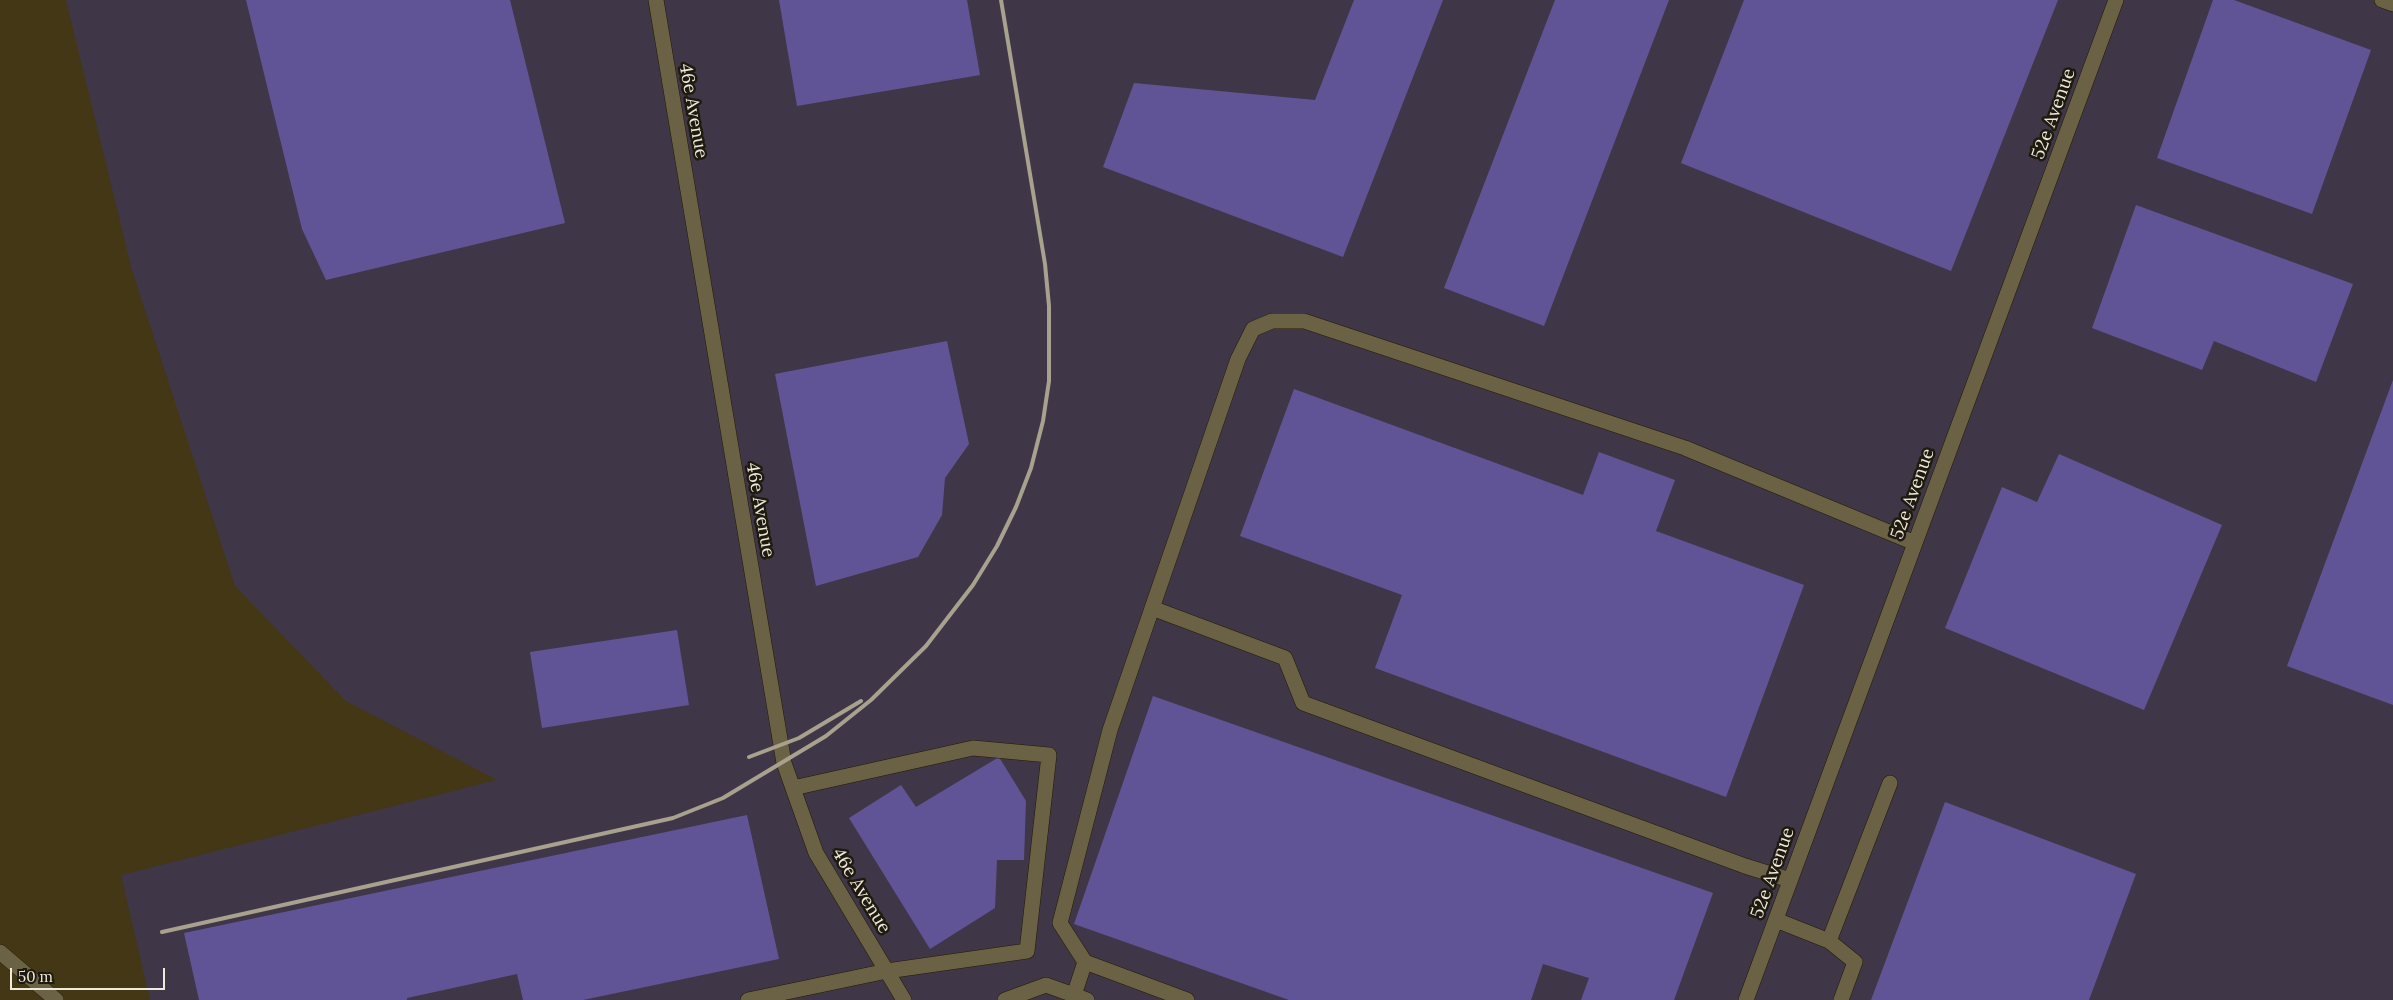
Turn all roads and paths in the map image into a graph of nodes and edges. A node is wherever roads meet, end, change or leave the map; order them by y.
1 (656, 0) edge
2 (2116, 0) edge
3 (2382, 0) edge
4 (2393, 4) edge
5 (1915, 543) junction
6 (1152, 608) junction
7 (1890, 783) dead end
8 (793, 788) junction
9 (1790, 880) junction
10 (1776, 920) junction
11 (1829, 940) junction
12 (0, 952) edge
13 (1085, 962) junction
14 (887, 971) junction
15 (1158, 995) edge
16 (1080, 997) edge
17 (56, 1000) edge
18 (748, 1000) edge
19 (904, 1000) edge
20 (1005, 1000) edge
21 (1187, 1000) edge
22 (1746, 1000) edge
23 (1841, 1000) edge

1 - 8 street, 46e Avenue
2 - 5 street, 52e Avenue
3 - 4 street
5 - 6 street
5 - 9 street, 52e Avenue
6 - 9 street
6 - 13 street
7 - 11 street
8 - 14 street, 46e Avenue
8 - 14 street
9 - 10 street, 52e Avenue
10 - 11 street
10 - 22 street, 52e Avenue
11 - 23 street
12 - 17 street
13 - 15 street
13 - 16 street
14 - 18 street
14 - 19 street, 46e Avenue
15 - 21 street
16 - 20 street

